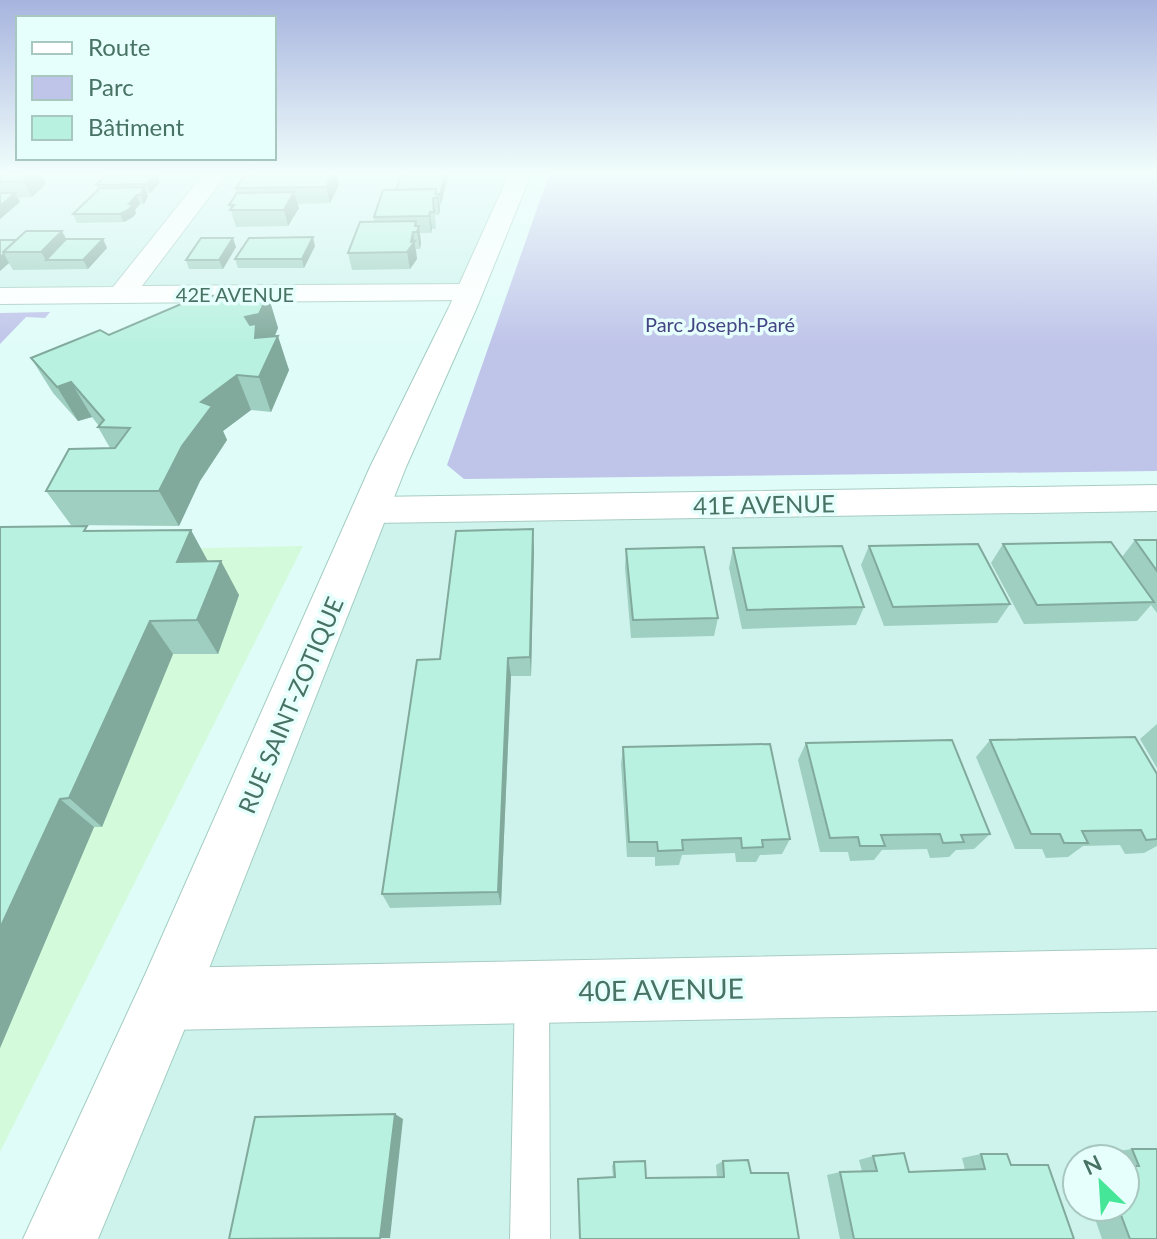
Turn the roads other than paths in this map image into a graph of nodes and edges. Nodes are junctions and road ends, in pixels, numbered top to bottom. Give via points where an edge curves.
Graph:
1 (172, 230) edge
2 (496, 230) edge
3 (469, 292) junction
4 (121, 295) junction
5 (0, 296) edge
6 (1157, 498) edge
7 (371, 510) junction
8 (1157, 980) edge
9 (532, 992) junction
10 (166, 999) junction
11 (60, 1239) edge
12 (530, 1239) edge

1 - 4 street
2 - 3 street, RUE SAINT-ZOTIQUE
3 - 4 street, 42E AVENUE
3 - 7 street, RUE SAINT-ZOTIQUE
4 - 5 street, 42E AVENUE
6 - 7 street, 41E AVENUE
7 - 10 street, RUE SAINT-ZOTIQUE
8 - 9 street, 40E AVENUE
9 - 10 street, 40E AVENUE
9 - 12 lane
10 - 11 street, RUE SAINT-ZOTIQUE

